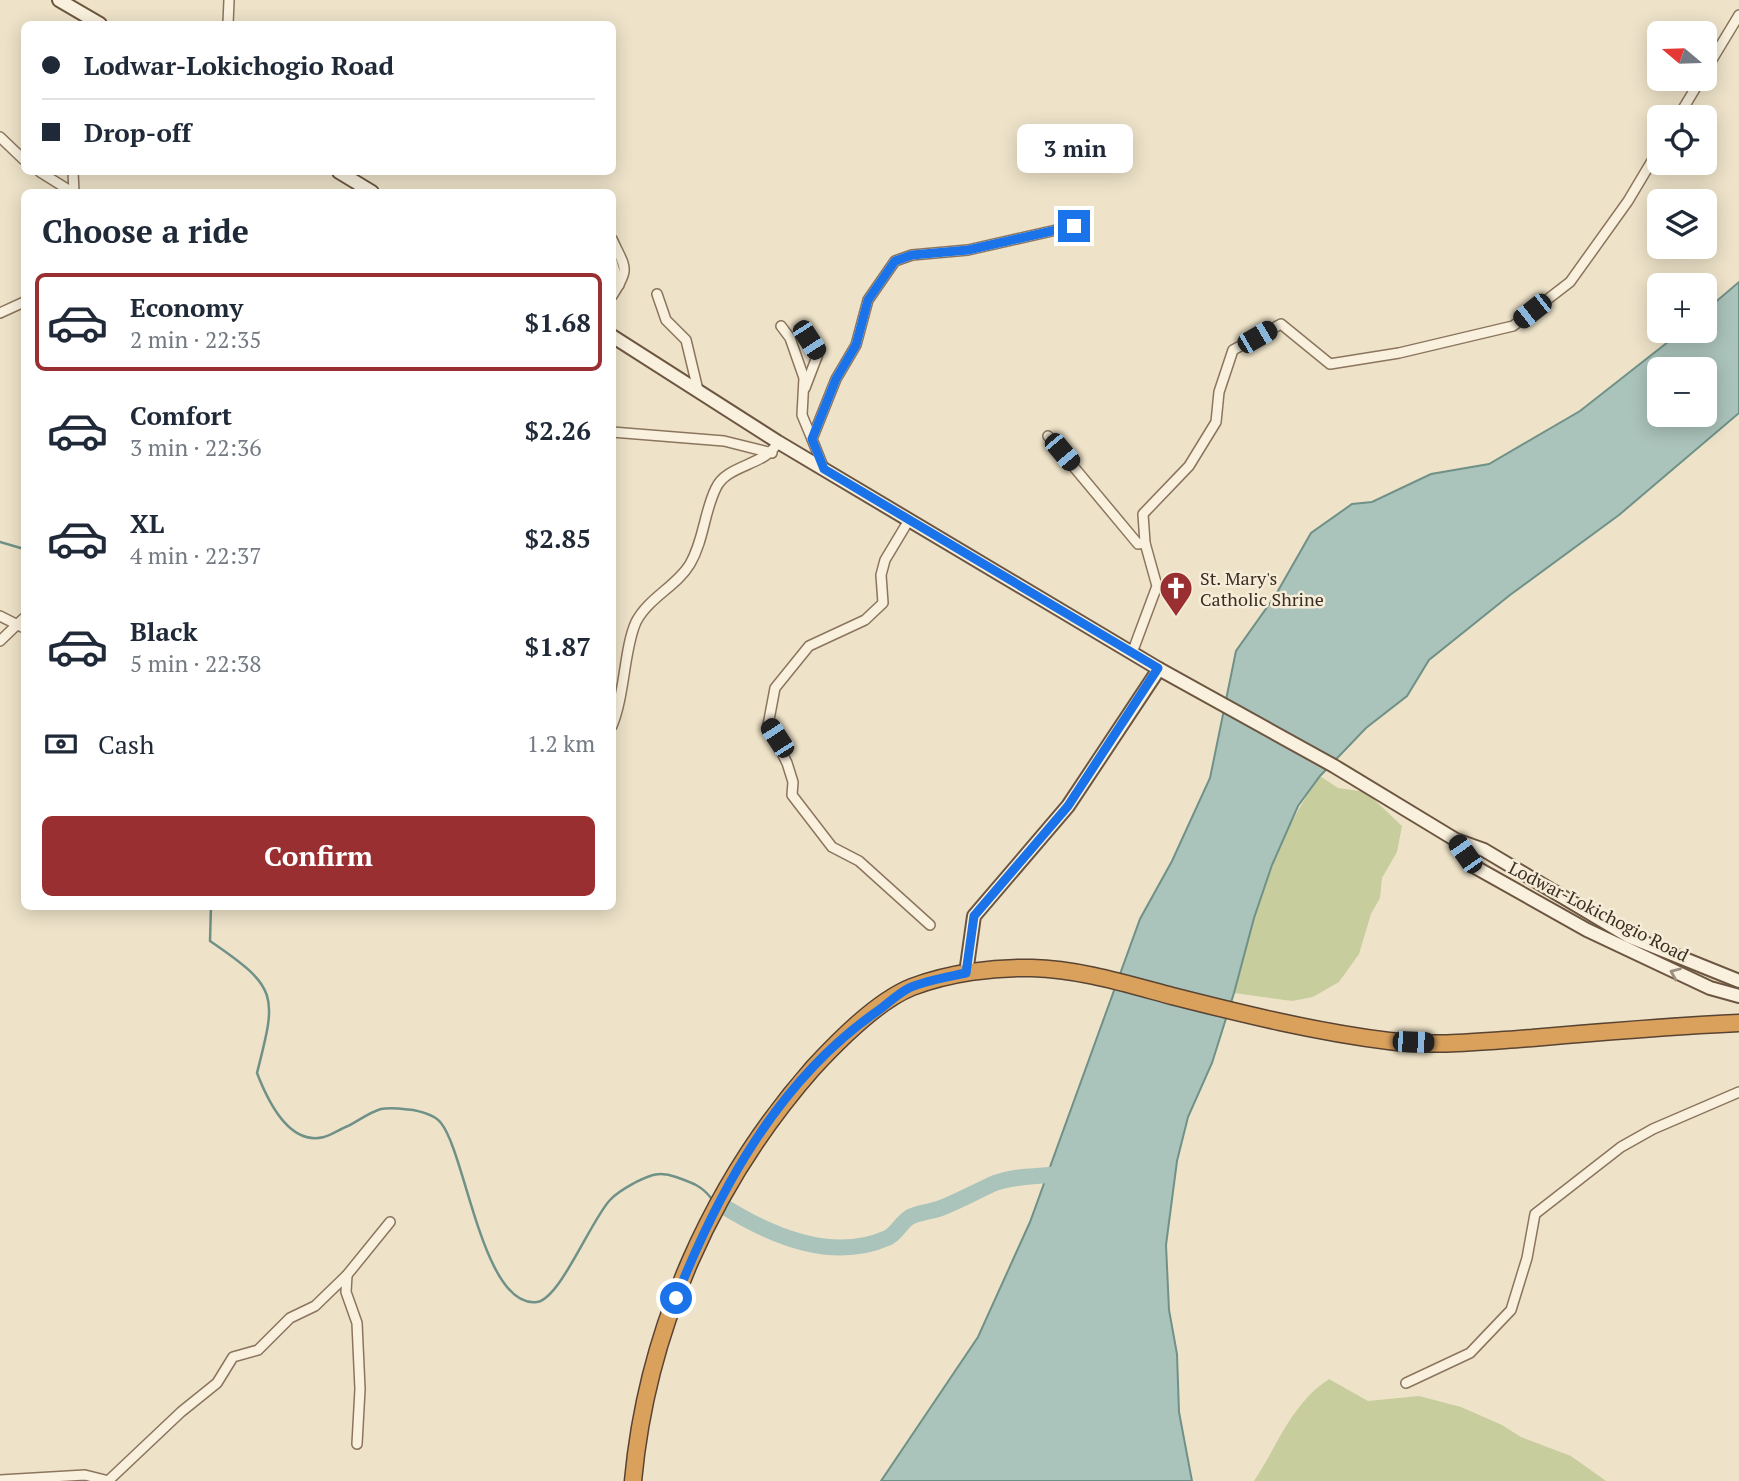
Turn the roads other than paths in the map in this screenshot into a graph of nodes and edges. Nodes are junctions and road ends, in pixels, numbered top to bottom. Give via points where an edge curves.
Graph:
1 (59, 0) edge
2 (229, 0) edge
3 (1739, 15) edge
4 (95, 21) edge
5 (228, 21) edge
6 (1717, 51) edge
7 (0, 137) edge
8 (21, 157) edge
9 (1647, 169) edge
10 (45, 175) edge
11 (344, 175) edge
12 (68, 189) edge
13 (367, 189) edge
14 (1074, 226) dead end
15 (616, 248) edge
16 (616, 275) edge
17 (619, 285) junction
18 (616, 290) edge
19 (657, 294) dead end
20 (21, 303) edge
21 (0, 313) edge
22 (781, 327) dead end
23 (804, 329) dead end
24 (616, 339) edge
25 (698, 390) junction
26 (804, 390) junction
27 (616, 432) edge
28 (1048, 436) dead end
29 (812, 439) junction
30 (775, 448) junction
31 (824, 469) junction
32 (909, 520) junction
33 (1145, 542) junction
34 (0, 616) edge
35 (21, 624) edge
36 (21, 625) edge
37 (0, 641) edge
38 (1132, 653) junction
39 (1158, 668) junction
40 (616, 709) edge
41 (1456, 840) junction
42 (930, 925) dead end
43 (966, 973) junction
44 (1739, 981) edge
45 (1739, 996) edge
46 (1739, 1023) edge
47 (1739, 1092) edge
48 (390, 1222) dead end
49 (347, 1275) junction
50 (1406, 1383) dead end
51 (357, 1444) dead end
52 (0, 1480) edge
53 (108, 1481) edge
54 (634, 1481) edge

1 - 4 main road
2 - 5 street
3 - 6 street
7 - 8 street
9 - 33 street via 1570,282 1513,326 1399,354 1330,364 1281,324 1233,350 1219,392 1216,422 1189,467 1143,514
10 - 12 street
11 - 13 main road
14 - 29 street via 895,261 868,300 856,345 836,379
15 - 17 street via 626,269
16 - 17 street
17 - 18 street
19 - 25 street via 666,320 686,340
20 - 21 street
22 - 26 street via 798,357
23 - 26 street via 818,354
24 - 25 main road
25 - 30 main road
26 - 29 street via 802,415
27 - 30 street
28 - 33 street via 1138,544
29 - 31 street
30 - 31 main road
30 - 40 street via 716,486 690,565 636,623
31 - 32 main road
32 - 38 main road
32 - 42 street via 885,560 883,603 865,620 809,646 775,688 768,725 787,763 792,796 813,824 832,847 859,861
33 - 38 street via 1157,586
34 - 35 street
36 - 37 street
38 - 39 main road
39 - 41 main road, Lodwar-Lokichogio Road
39 - 43 main road via 1068,806 974,916
41 - 44 main road, Lodwar-Lokichogio Road via 1484,850 1630,937
45 -> 41 main road, Lodwar-Lokichogio Road via 1698,983 1587,930 1475,867
43 - 46 highway via 1033,968 1099,977 1267,1020 1391,1041 1457,1044
43 - 54 highway via 909,989 859,1023 773,1114 714,1210 676,1298 652,1367 638,1428
47 - 50 street via 1620,1147 1535,1214 1511,1310 1470,1353
48 - 49 street
49 - 51 street via 346,1292 357,1323
49 - 53 street via 315,1306 290,1318 258,1350 233,1357 217,1383
52 - 53 street via 85,1475

